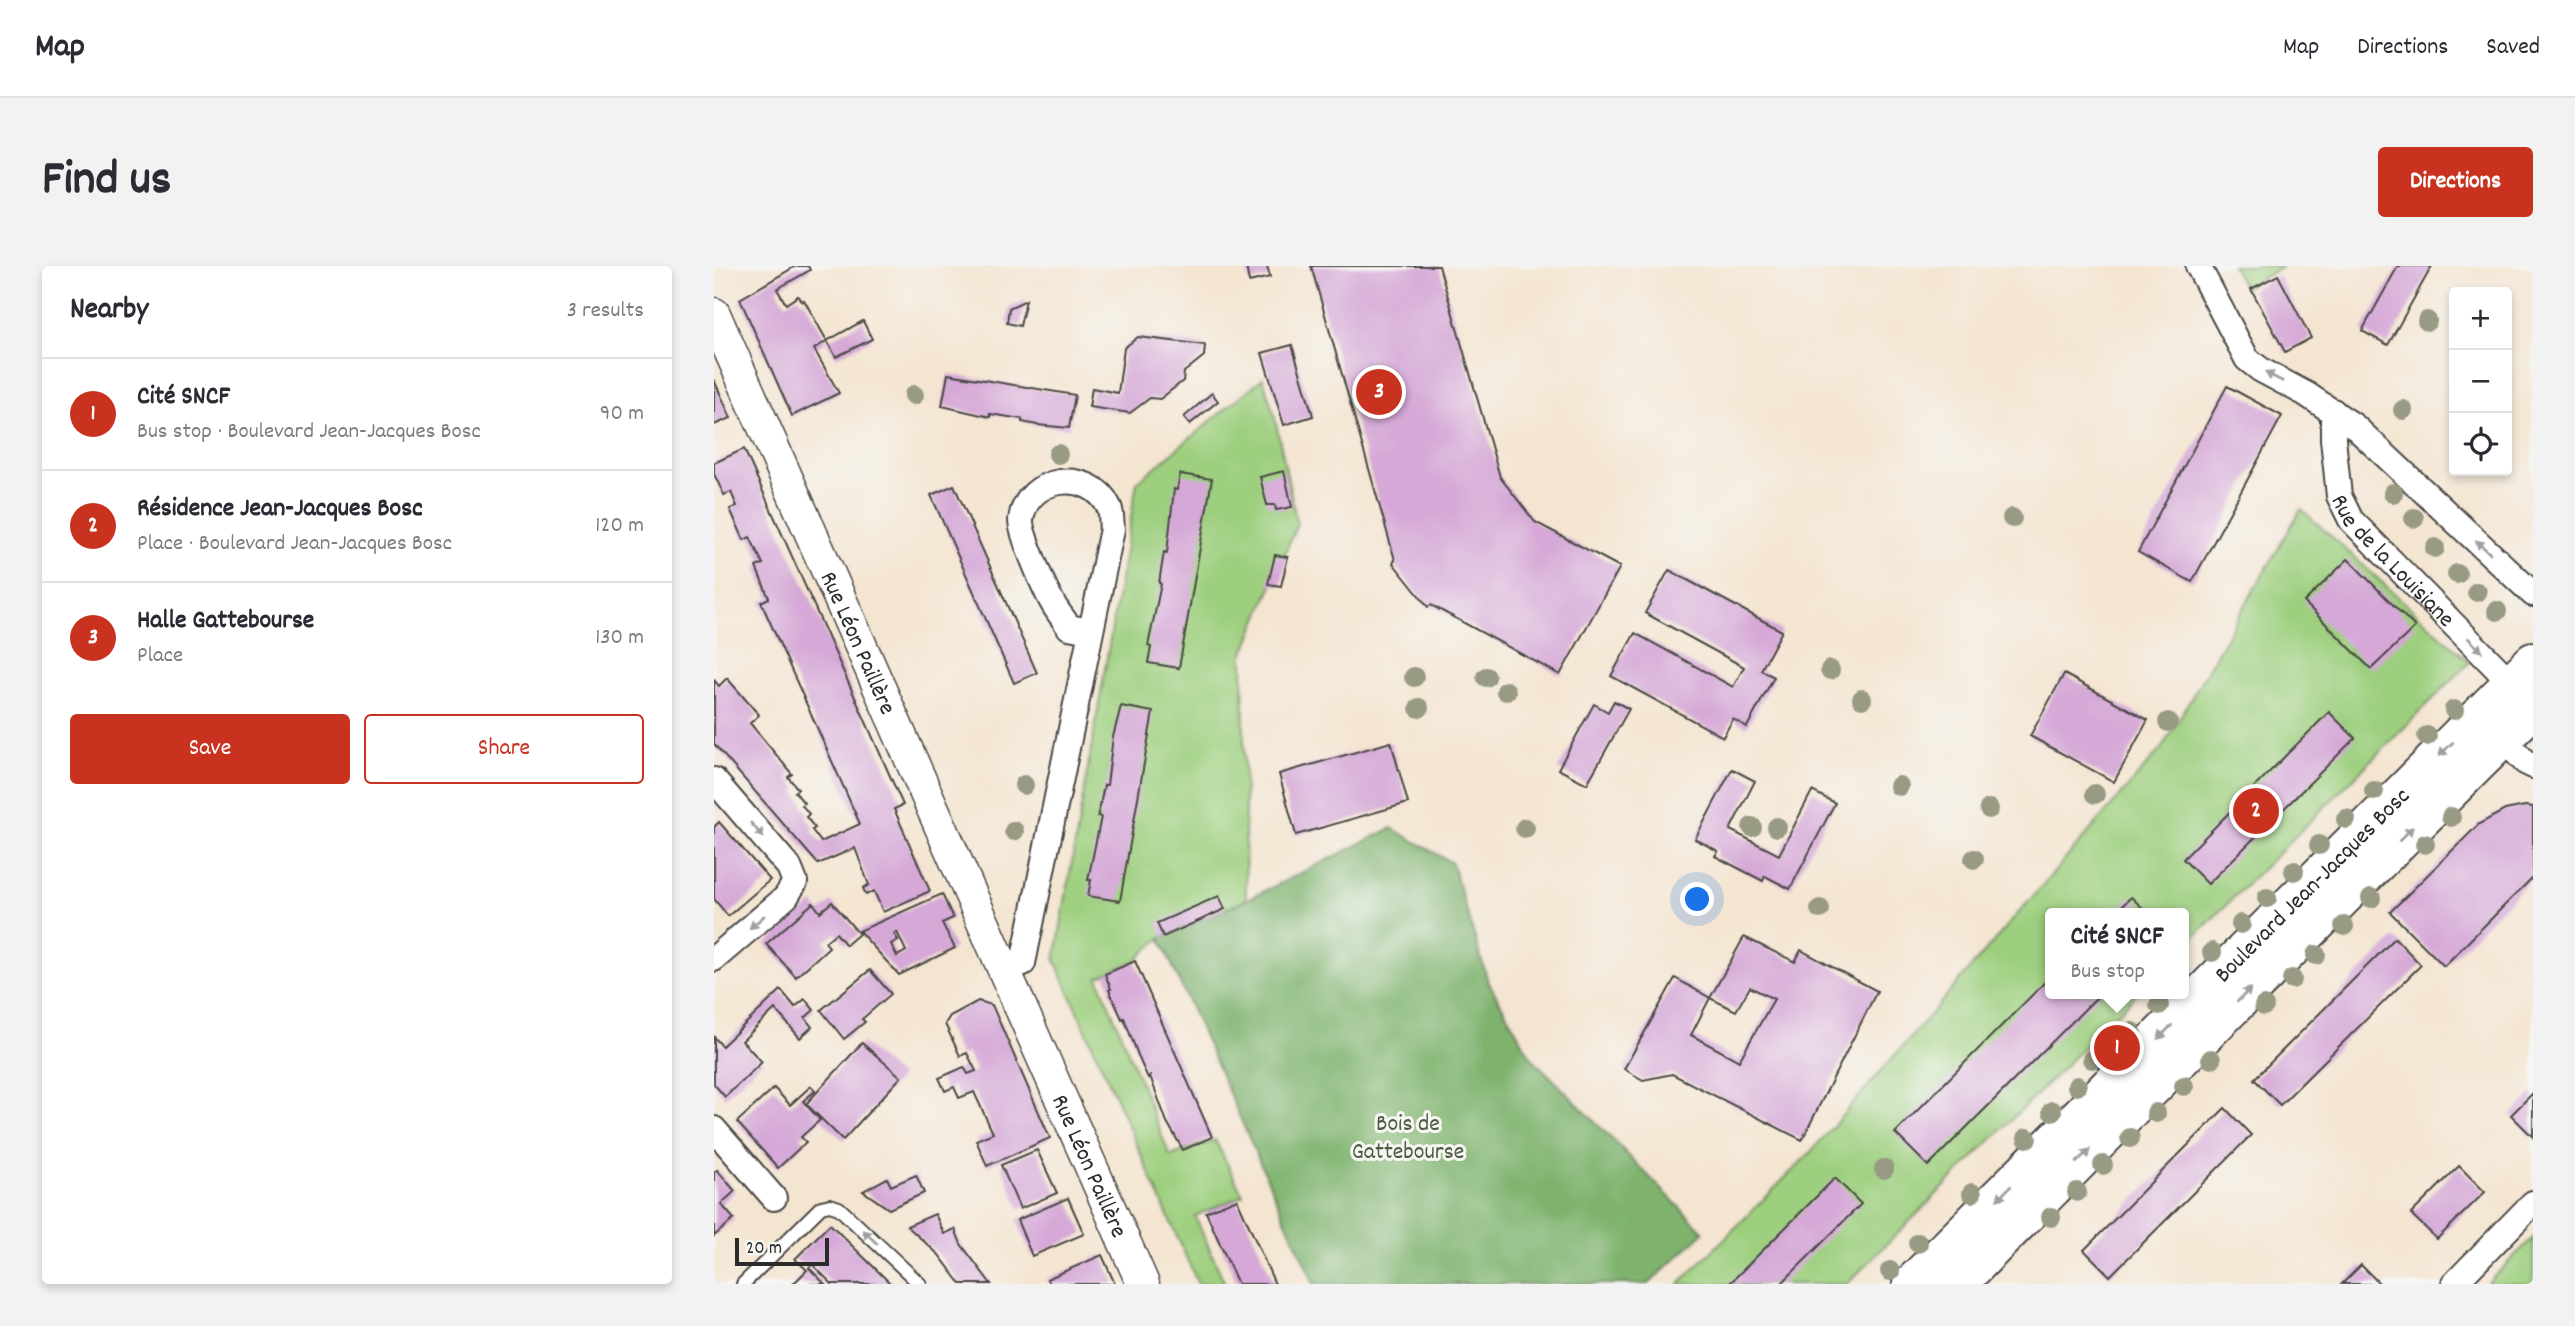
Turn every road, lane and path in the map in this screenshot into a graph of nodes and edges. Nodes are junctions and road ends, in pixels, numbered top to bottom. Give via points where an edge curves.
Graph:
1 (2198, 266) edge
2 (714, 314) edge
3 (2333, 411) junction
4 (2533, 594) edge
5 (1090, 631) junction
6 (2528, 690) edge
7 (2492, 727) junction
8 (2533, 766) edge
9 (714, 780) edge
10 (714, 959) edge
11 (1004, 971) junction
12 (714, 1129) edge
13 (774, 1198) dead end
14 (2533, 1203) edge
15 (743, 1284) edge
16 (919, 1284) edge
17 (1143, 1284) edge
18 (1912, 1284) edge
19 (1957, 1284) edge
20 (2454, 1284) edge

3 -> 1 street via 2247,359
2 - 11 street, Rue Léon Paillère
4 -> 3 street
3 -> 6 street, Rue de la Louisiane via 2339,496 2351,520
5 - 5 street via 1112,529 1110,508 1095,490 1076,481 1052,484 1037,492 1021,522 1051,601 1069,627
5 - 11 street via 1023,963
6 - 7 main road, Boulevard Jean-Jacques Bosc
7 - 8 street
7 -> 18 main road, Boulevard Jean-Jacques Bosc
19 -> 7 main road, Boulevard Jean-Jacques Bosc via 2211,1028
9 -> 10 street via 789,867 795,882 786,897
11 - 17 street, Rue Léon Paillère
12 - 13 street
14 - 20 street
16 -> 15 lane via 839,1208 830,1205 821,1208

